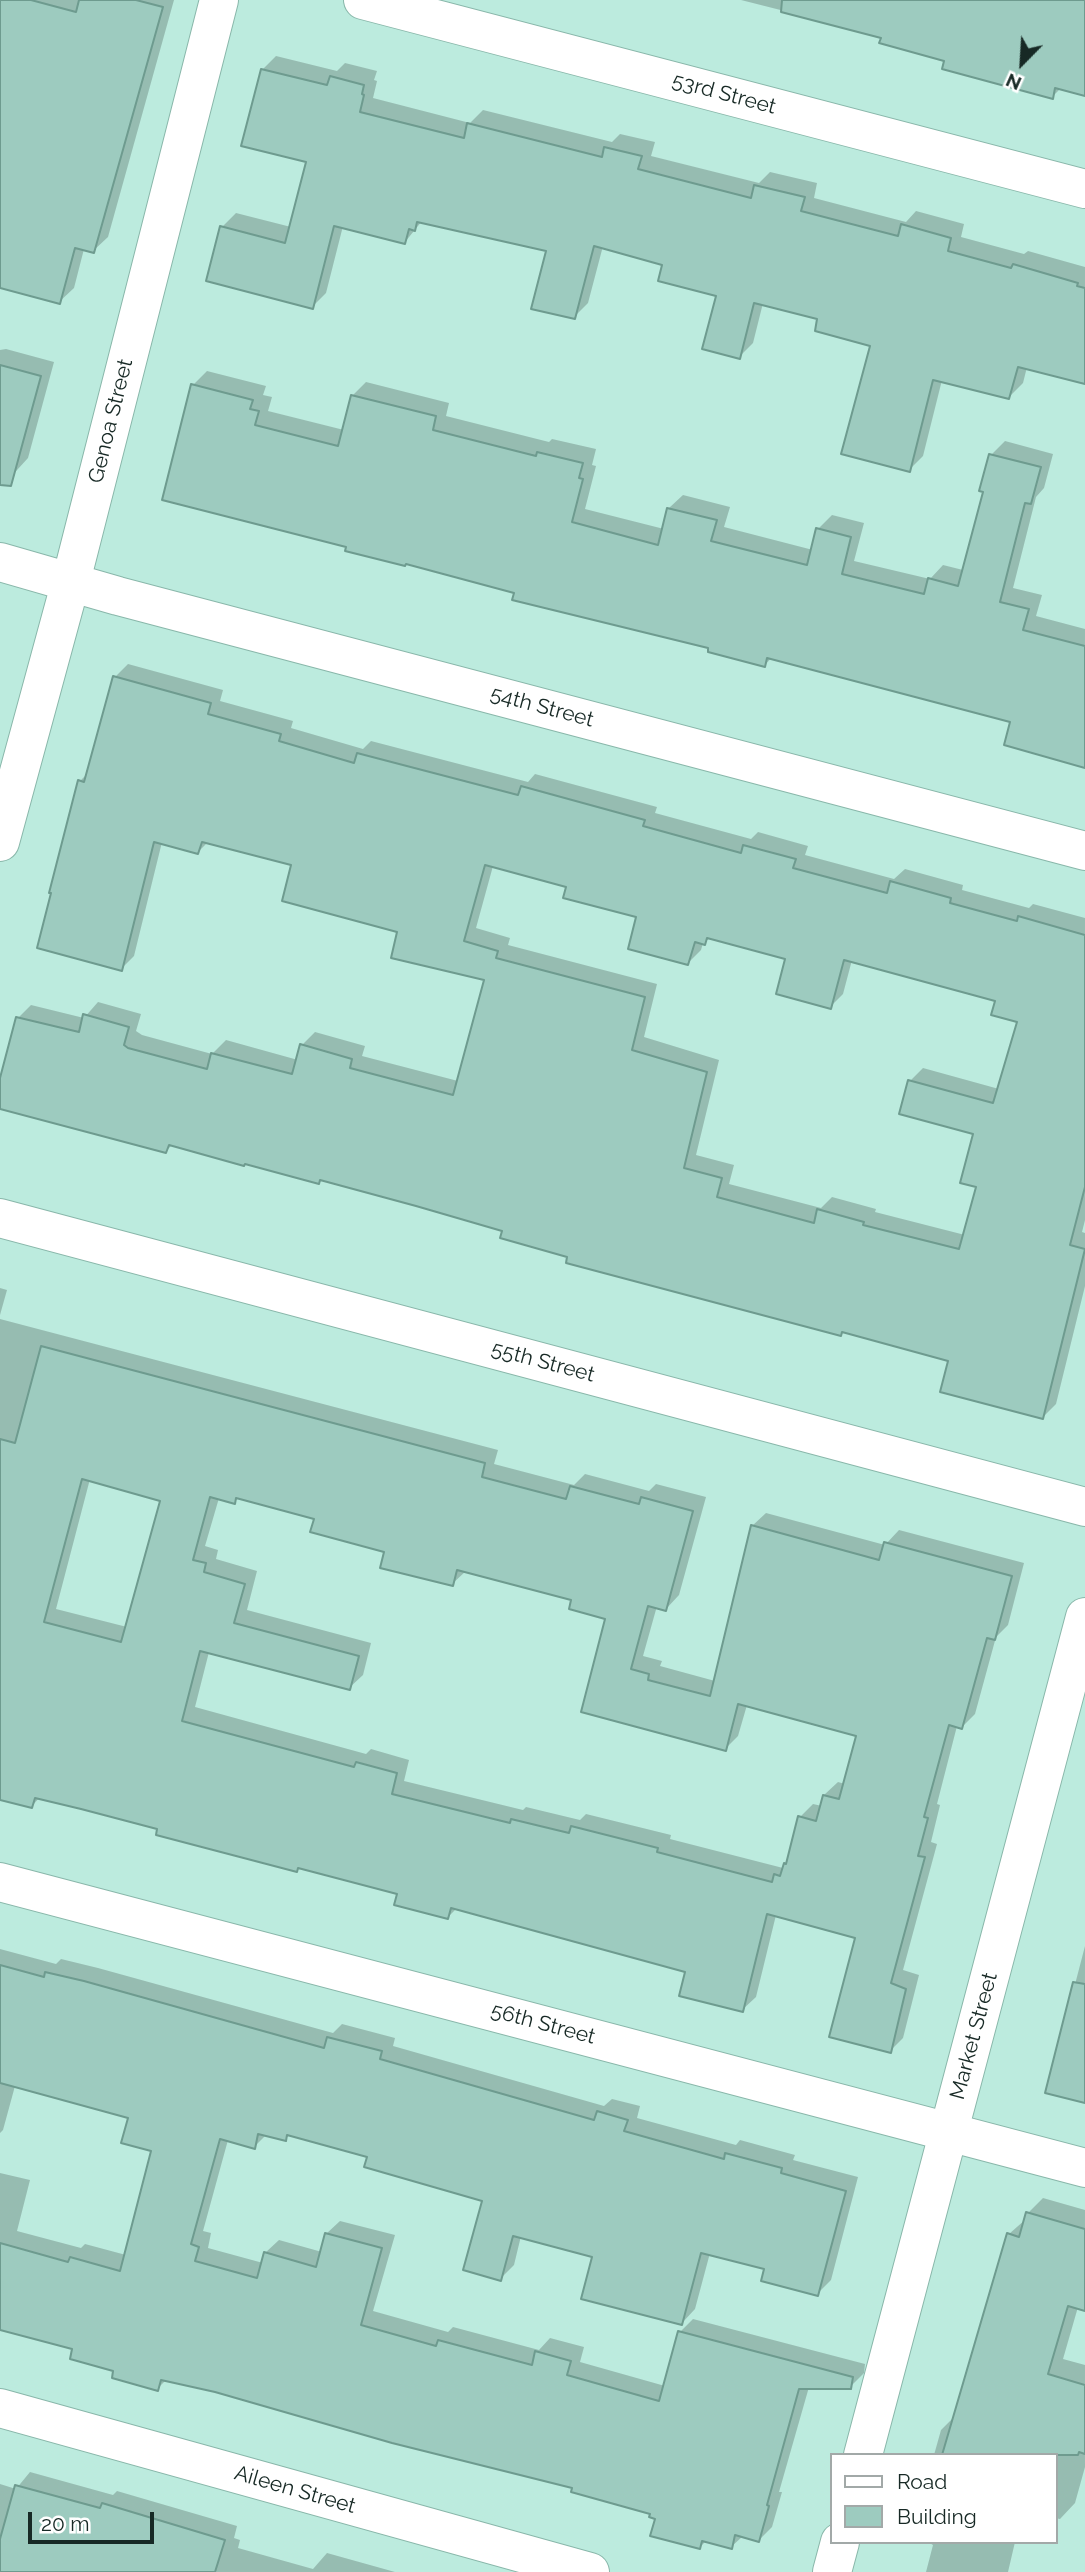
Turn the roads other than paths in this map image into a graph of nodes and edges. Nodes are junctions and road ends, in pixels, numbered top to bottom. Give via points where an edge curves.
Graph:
1 (219, 0) edge
2 (363, 0) edge
3 (1085, 190) edge
4 (0, 562) edge
5 (71, 581) junction
6 (0, 842) edge
7 (1085, 851) edge
8 (0, 1219) edge
9 (1085, 1507) edge
10 (1085, 1617) edge
11 (0, 1882) edge
12 (949, 2132) junction
13 (1085, 2168) edge
14 (0, 2408) edge
15 (864, 2453) edge
16 (839, 2544) edge
17 (590, 2572) edge
18 (832, 2572) edge

1 - 5 street, Genoa Street
2 - 3 street, 53rd Street
4 - 5 street, 54th Street
5 - 6 street, Genoa Street
5 - 7 street, 54th Street
8 - 9 street, 55th Street
10 - 12 street, Market Street
11 - 12 street, 56th Street
12 - 13 street, 56th Street
12 - 15 street, Market Street
14 - 17 street, Aileen Street
16 - 18 street

